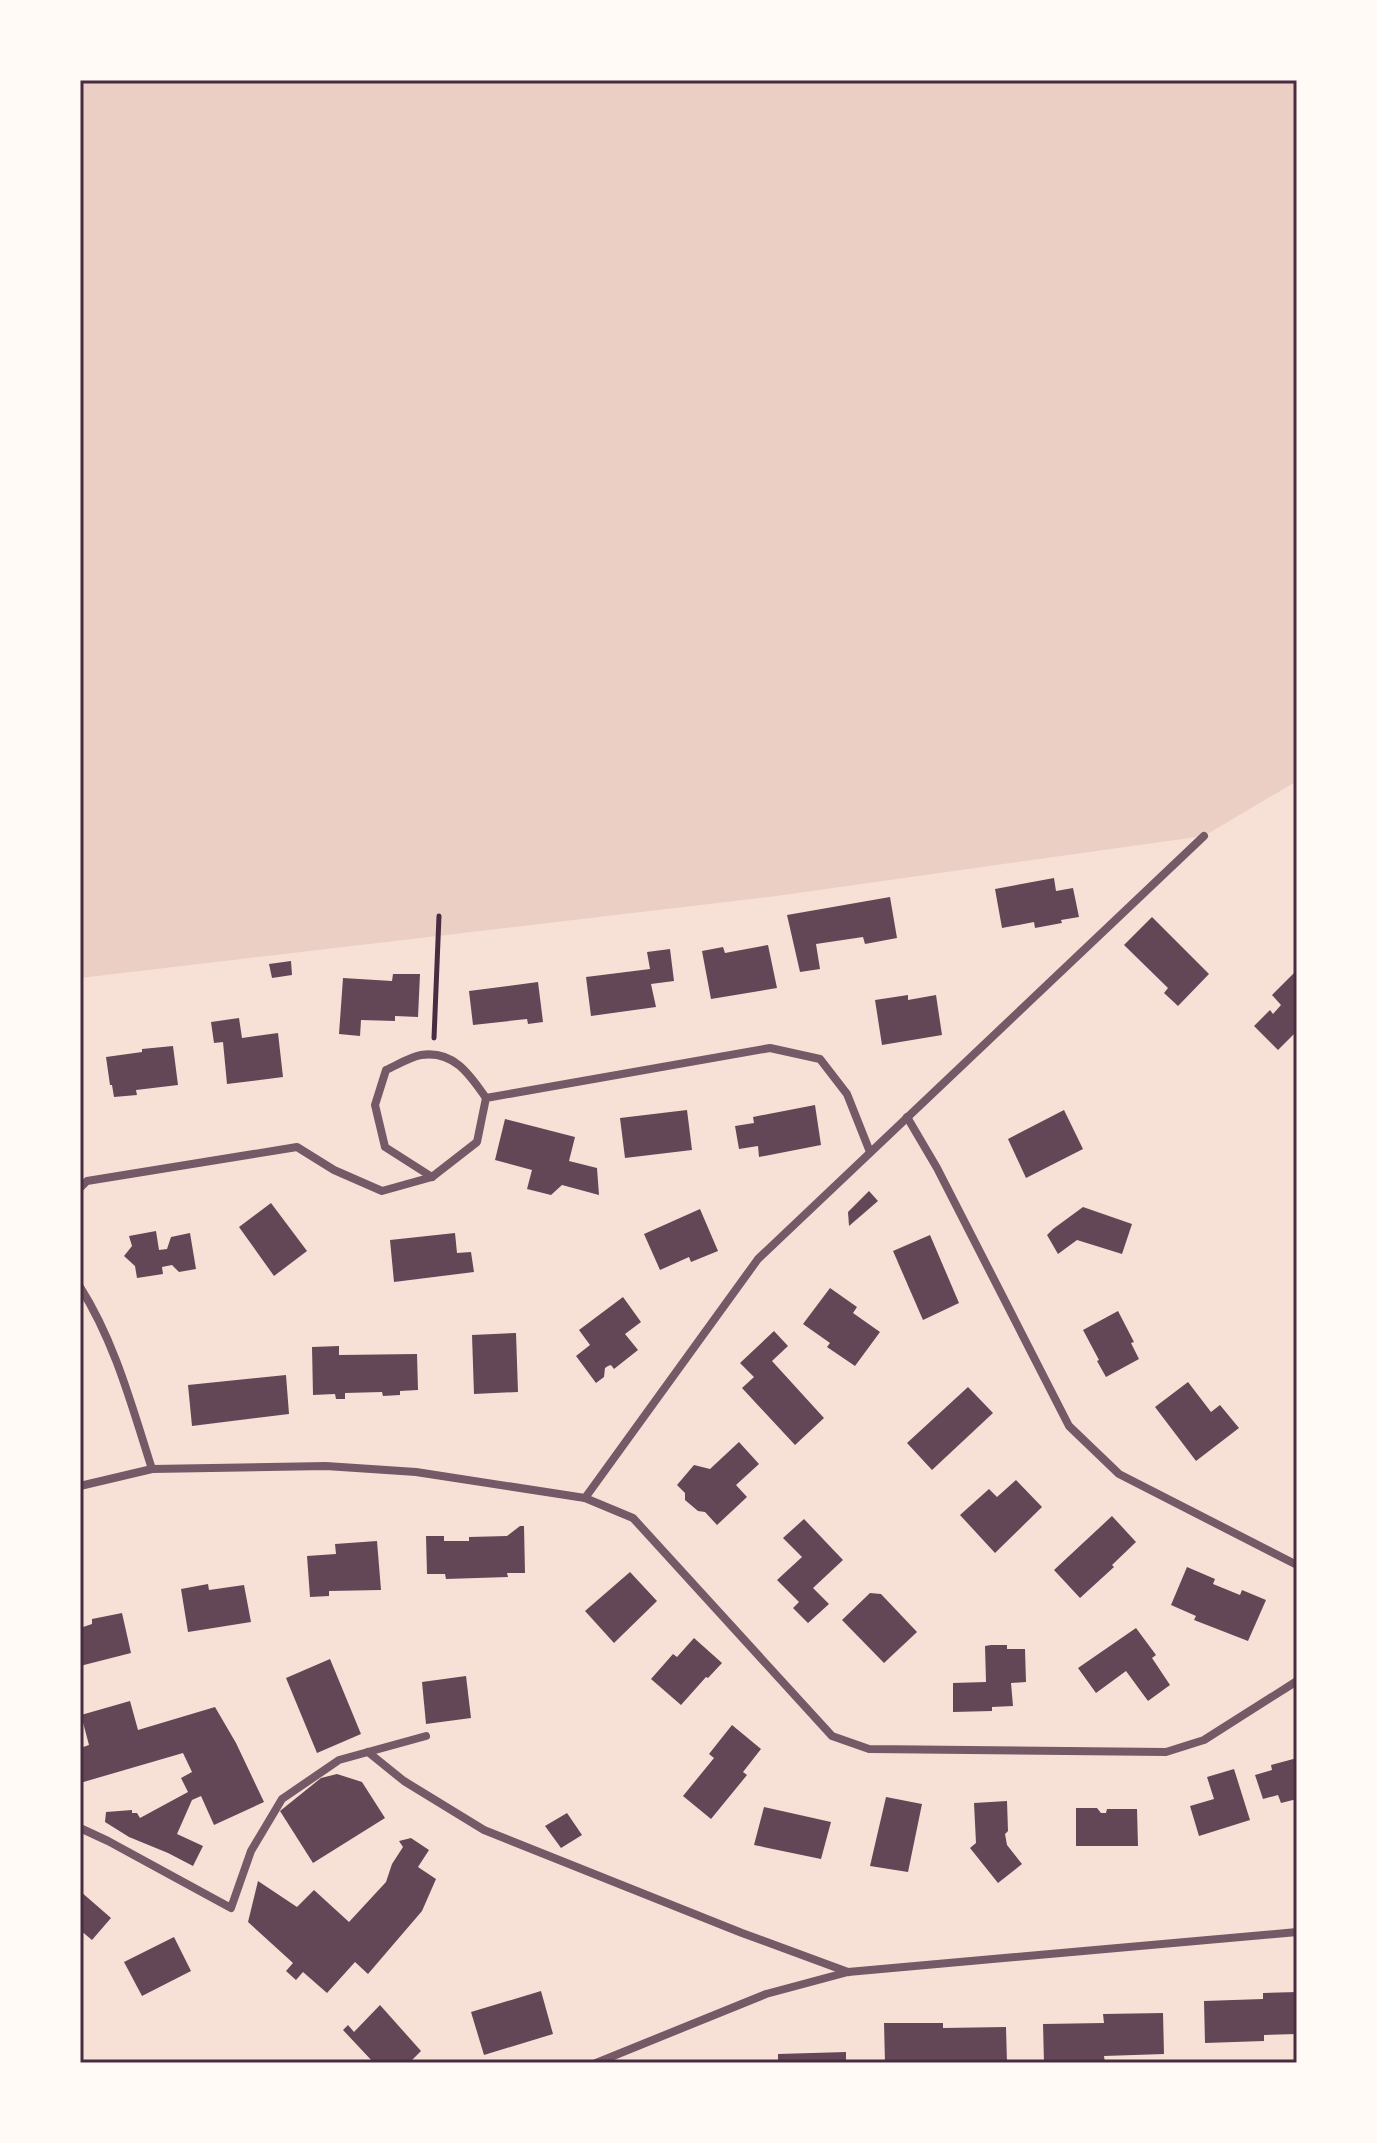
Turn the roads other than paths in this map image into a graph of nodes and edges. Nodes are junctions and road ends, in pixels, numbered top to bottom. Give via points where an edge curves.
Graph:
1 (1204, 836) dead end
2 (486, 1098) junction
3 (907, 1117) junction
4 (870, 1152) junction
5 (432, 1177) junction
6 (80, 1188) edge
7 (80, 1287) edge
8 (152, 1469) junction
9 (80, 1486) edge
10 (585, 1498) junction
11 (1297, 1565) edge
12 (1297, 1681) edge
13 (426, 1736) dead end
14 (368, 1752) junction
15 (80, 1828) edge
16 (1297, 1932) edge
17 (848, 1972) junction
18 (596, 2063) edge

1 - 3 street
2 - 4 street via 770,1048 820,1059 847,1094
2 - 5 street via 477,1142
2 - 5 street via 467,1072 443,1055 420,1055 386,1070 375,1105 385,1147
3 - 4 street
3 - 11 street via 1069,1426 1119,1474
4 - 10 street via 758,1259
5 - 6 street via 382,1191 297,1147 87,1181
7 - 8 street via 122,1374
8 - 9 street
8 - 10 street via 326,1466 416,1472
10 - 12 street via 633,1518 832,1736 869,1749 1166,1752 1204,1740
13 - 14 street
14 - 15 street via 339,1760 282,1799 251,1851 231,1908
14 - 17 street via 484,1830
16 - 17 street
17 - 18 street via 766,1994

